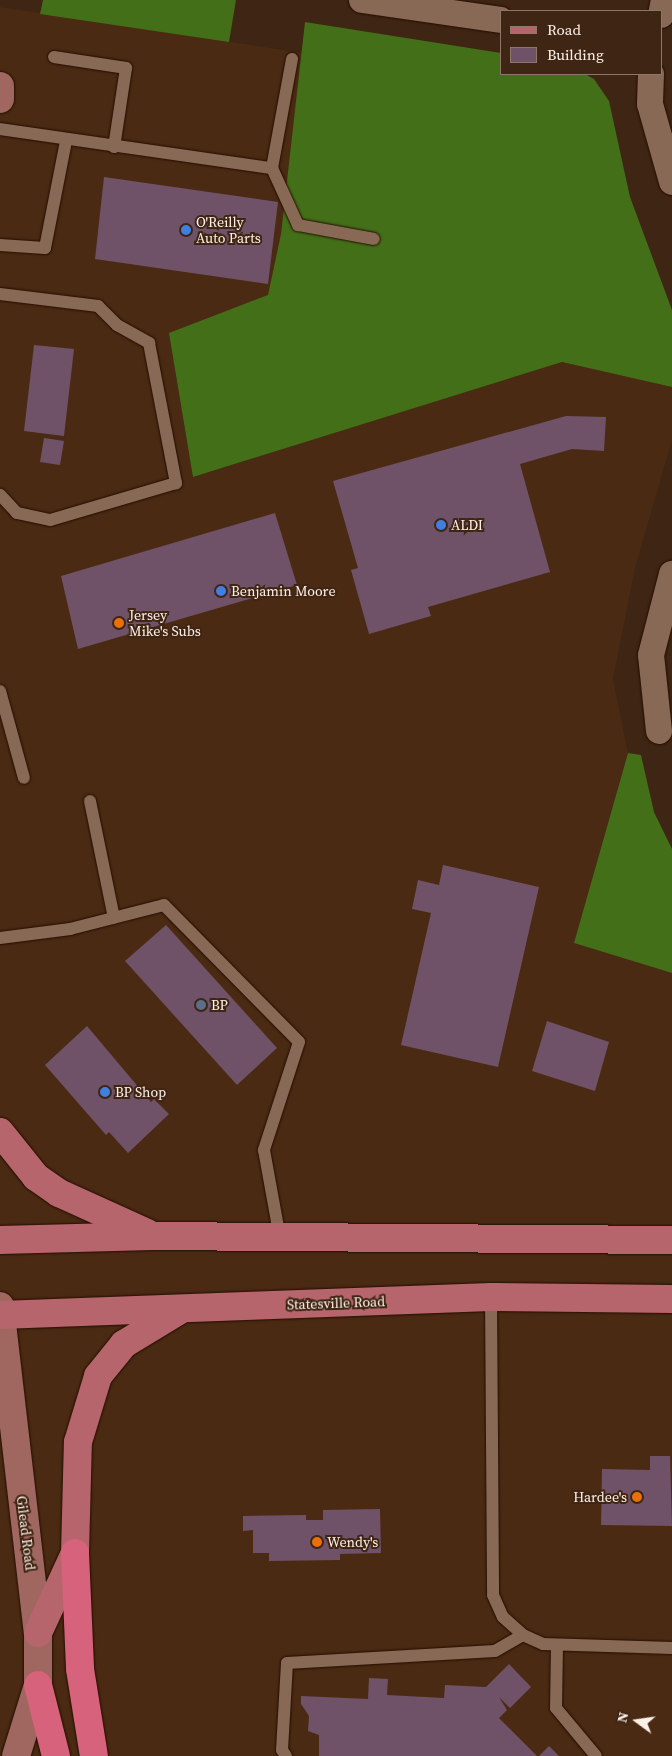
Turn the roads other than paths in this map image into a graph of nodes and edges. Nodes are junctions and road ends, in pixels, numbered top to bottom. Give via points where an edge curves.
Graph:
1 (362, 0) edge
2 (500, 20) edge
3 (54, 57) dead end
4 (292, 59) dead end
5 (650, 75) edge
6 (0, 86) edge
7 (0, 99) edge
8 (0, 129) edge
9 (66, 141) junction
10 (114, 147) junction
11 (272, 168) junction
12 (672, 182) edge
13 (374, 239) dead end
14 (0, 245) edge
15 (0, 294) edge
16 (0, 495) edge
17 (672, 574) edge
18 (0, 691) edge
19 (658, 731) dead end
20 (24, 778) dead end
21 (90, 801) dead end
22 (114, 918) junction
23 (0, 938) edge
24 (0, 1132) edge
25 (152, 1236) junction
26 (280, 1238) junction
27 (0, 1240) edge
28 (672, 1240) edge
29 (491, 1297) junction
30 (672, 1299) edge
31 (0, 1306) edge
32 (181, 1309) junction
33 (0, 1315) edge
34 (75, 1553) junction
35 (38, 1633) junction
36 (522, 1635) junction
37 (557, 1646) junction
38 (672, 1648) edge
39 (38, 1685) junction
40 (16, 1756) edge
41 (56, 1756) edge
42 (94, 1756) edge
43 (286, 1756) edge
44 (596, 1756) edge

1 - 2 street
3 - 10 lane via 126,68
4 - 11 lane
5 - 12 street via 650,104
6 - 7 main road
8 - 9 lane
9 - 10 lane
9 - 14 lane via 46,248
10 - 11 lane
11 - 13 lane via 298,225
15 - 16 lane via 98,306 117,325 149,343 176,483 50,520 17,512
17 - 19 street via 656,622 651,655
18 - 20 lane
21 - 22 lane
22 - 23 lane via 70,929
22 - 26 lane via 164,905 299,1042 264,1150
24 - 25 main road via 36,1177 59,1193
25 - 26 main road
25 - 27 main road
26 - 28 main road
29 - 30 main road, Statesville Road
29 - 32 main road, Statesville Road
29 - 36 lane via 493,1595 503,1617
31 - 33 main road, Gilead Road
32 - 33 main road, Statesville Road
32 - 34 main road via 124,1344 98,1376 78,1442
33 - 35 main road, Gilead Road
34 - 35 main road
34 - 42 highway via 80,1669
35 - 39 main road, Gilead Road
36 - 37 lane
36 - 43 lane via 495,1651 287,1663 282,1750
37 - 38 lane
37 - 44 lane via 556,1708
39 - 40 main road, Gilead Road
39 - 41 highway

